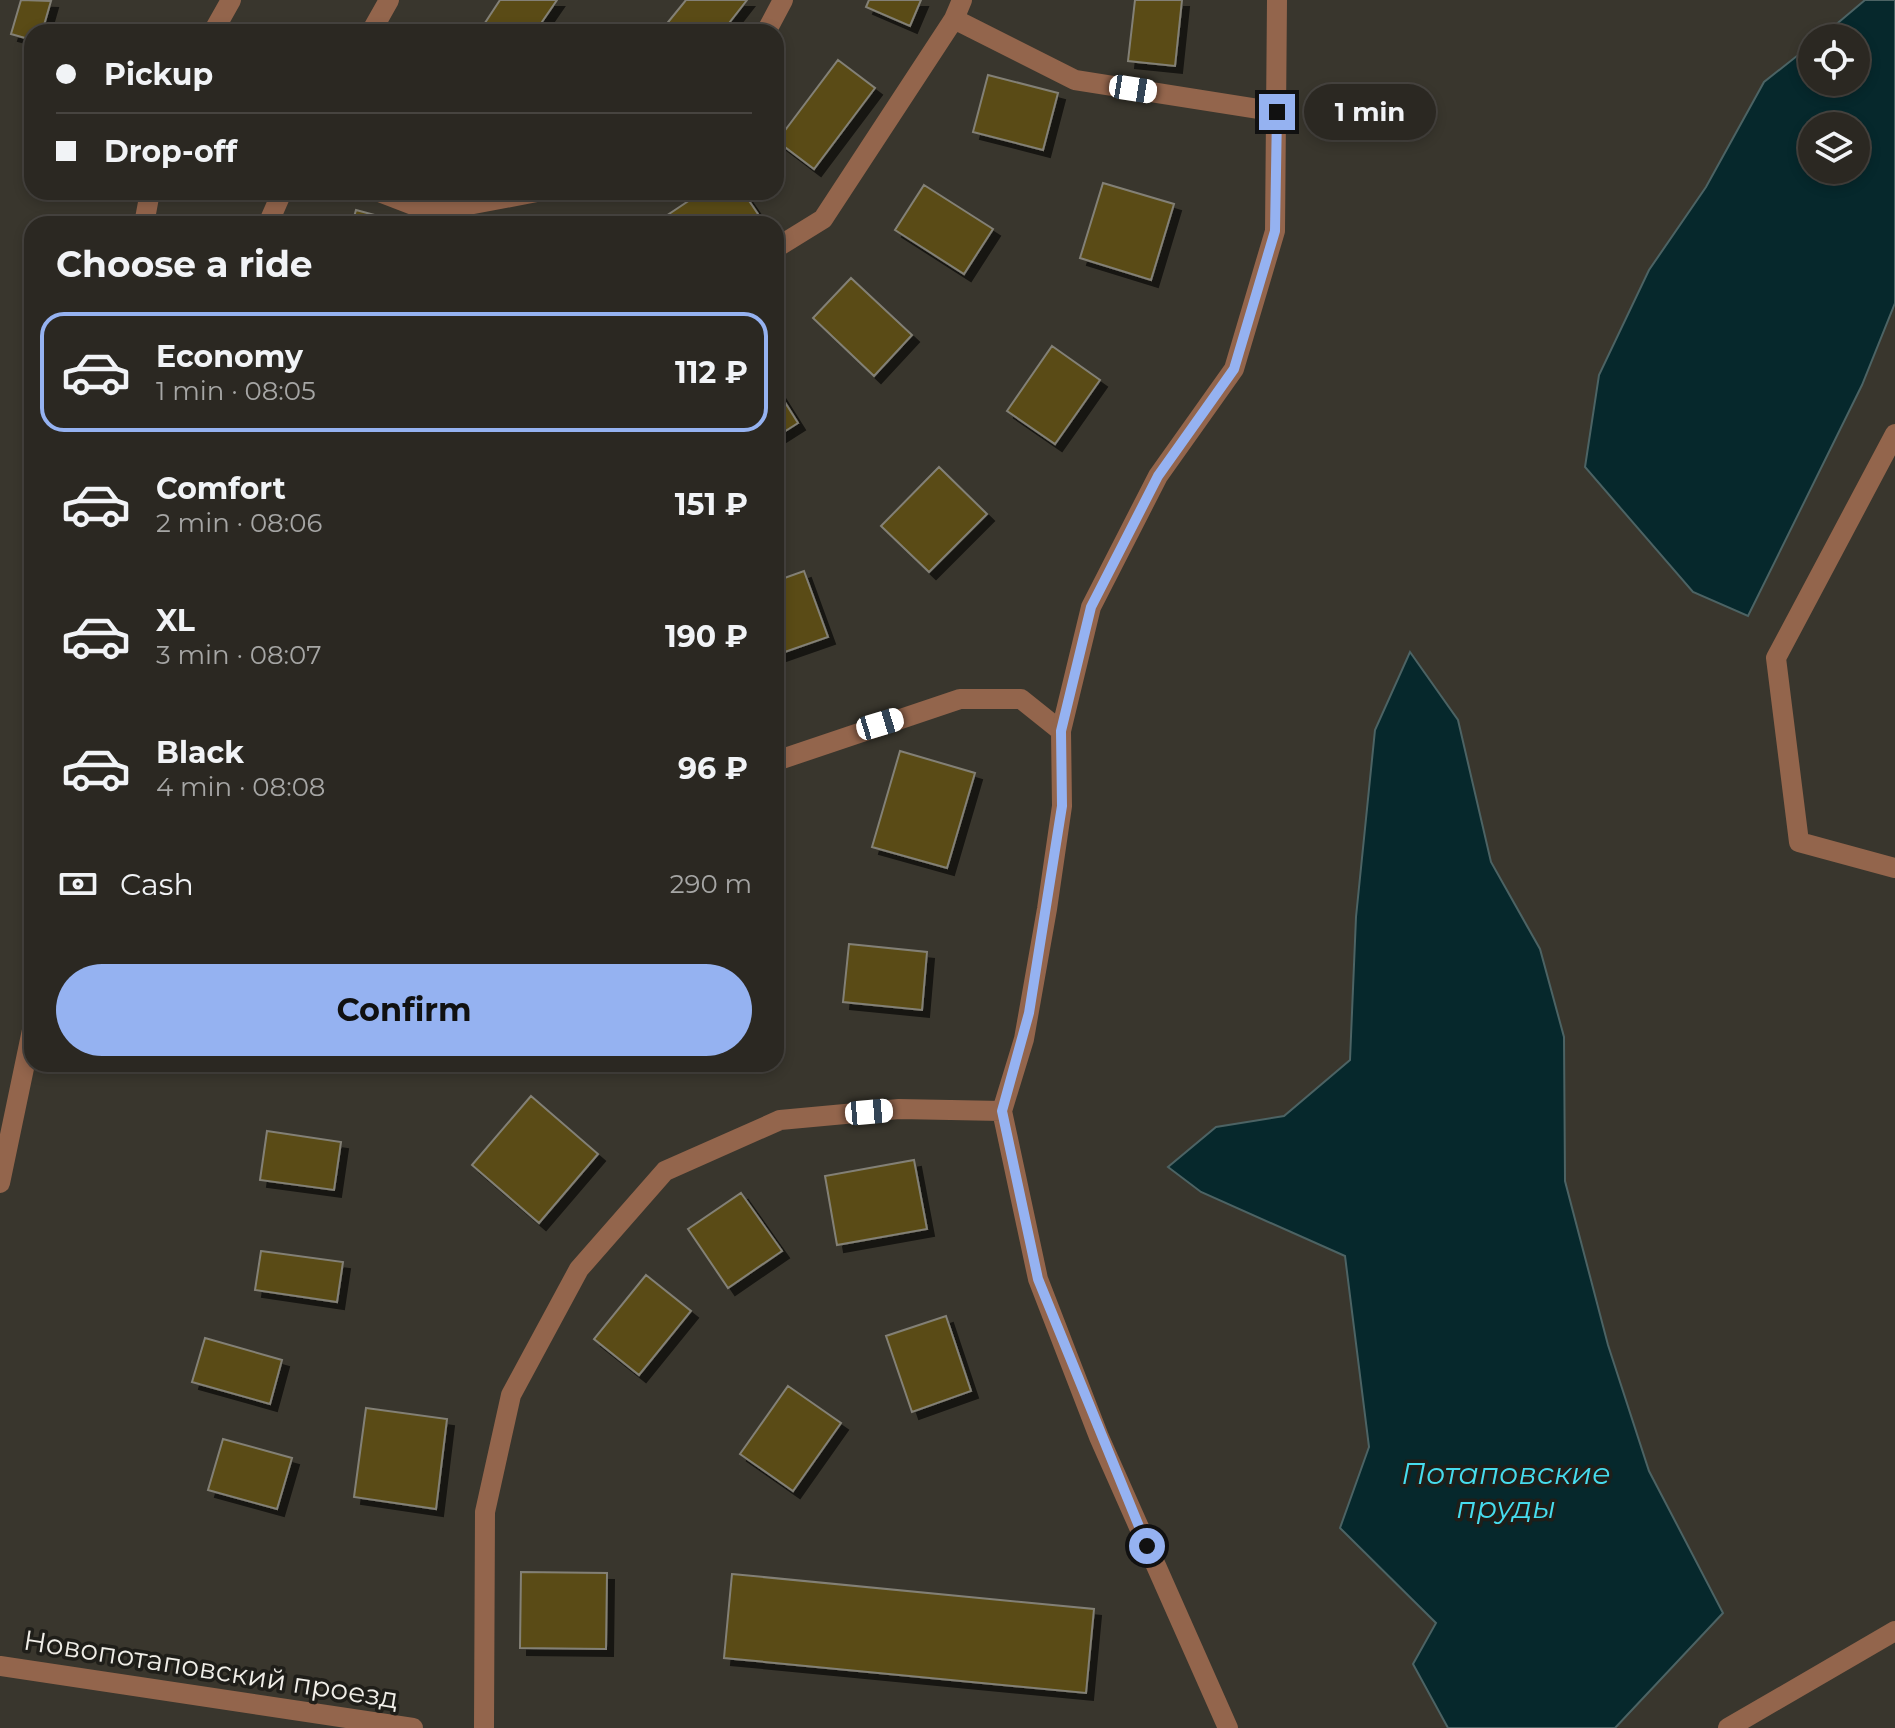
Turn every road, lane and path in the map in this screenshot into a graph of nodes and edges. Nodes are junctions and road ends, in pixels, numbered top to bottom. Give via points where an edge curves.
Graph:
1 (231, 0) edge
2 (389, 0) edge
3 (783, 0) edge
4 (1277, 0) edge
5 (958, 10) edge
6 (218, 24) edge
7 (376, 24) edge
8 (770, 24) edge
9 (1277, 112) junction
10 (395, 200) edge
11 (504, 200) edge
12 (427, 216) edge
13 (439, 216) edge
14 (784, 243) edge
15 (1895, 434) edge
16 (1061, 731) junction
17 (784, 758) edge
18 (1895, 868) edge
19 (24, 1068) edge
20 (1002, 1111) junction
21 (0, 1183) edge
22 (1895, 1631) edge
23 (0, 1666) edge
24 (413, 1728) edge
25 (484, 1728) edge
26 (1228, 1728) edge
27 (1728, 1728) edge

1 - 6 street
2 - 7 street
3 - 8 street
4 - 9 street
5 - 9 street via 1075,80
5 - 14 street via 823,219
9 - 16 street via 1275,231 1234,369 1158,476 1091,607
10 - 12 street
11 - 13 street
15 - 18 street via 1776,658 1799,842
16 - 17 street via 1021,699 960,699
16 - 20 street via 1062,806 1047,909 1024,1039
19 - 21 street
20 - 25 street via 899,1109 780,1120 665,1171 579,1269 511,1395 485,1512
20 - 26 street via 1038,1279 1099,1437
22 - 27 street
23 - 24 street, Новопотаповский проезд

